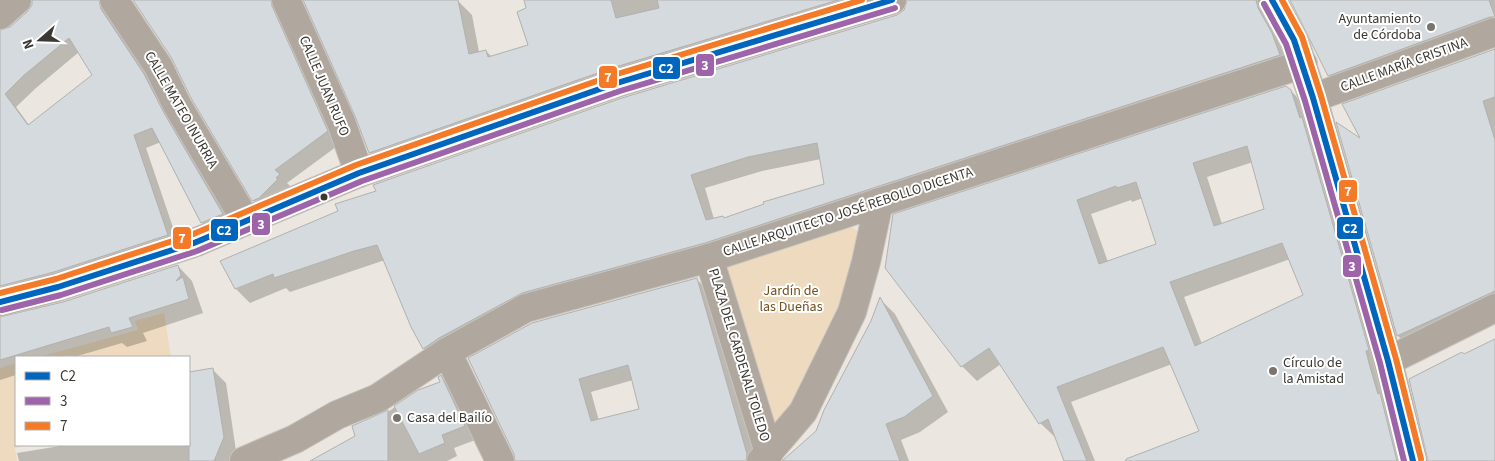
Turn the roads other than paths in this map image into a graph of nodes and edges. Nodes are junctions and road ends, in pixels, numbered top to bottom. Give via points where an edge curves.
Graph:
1 (16, 0) edge
2 (114, 0) edge
3 (286, 0) edge
4 (892, 0) edge
5 (1273, 14) edge
6 (0, 15) edge
7 (1495, 32) edge
8 (1303, 64) junction
9 (1313, 98) junction
10 (359, 173) junction
11 (879, 202) junction
12 (246, 221) junction
13 (709, 258) junction
14 (0, 302) edge
15 (1495, 308) edge
16 (447, 352) junction
17 (1388, 361) junction
18 (765, 457) edge
19 (244, 461) edge
20 (500, 461) edge
21 (1413, 461) edge

1 - 6 street
2 - 12 street, CALLE MATEO INURRIA via 158,66 177,105
3 - 10 street, CALLE JUAN RUFO via 341,122
4 - 10 street via 617,83
5 - 8 street via 1294,40
7 - 9 street, CALLE MARÍA CRISTINA
8 - 9 street
8 - 11 street, CALLE ARQUITECTO JOSÉ REBOLLO DICENTA
9 - 17 street
10 - 12 street
11 - 13 street, CALLE ARQUITECTO JOSÉ REBOLLO DICENTA
11 - 18 street, PLAZA DEL CARDENAL TOLEDO via 852,312 803,412
12 - 14 street via 194,243 58,287
13 - 16 street, CALLE ARQUITECTO JOSÉ REBOLLO DICENTA via 526,308
13 - 18 street, PLAZA DEL CARDENAL TOLEDO
15 - 17 street
16 - 19 street, CALLE ARQUITECTO JOSÉ REBOLLO DICENTA via 378,398
16 - 20 street
17 - 21 street

